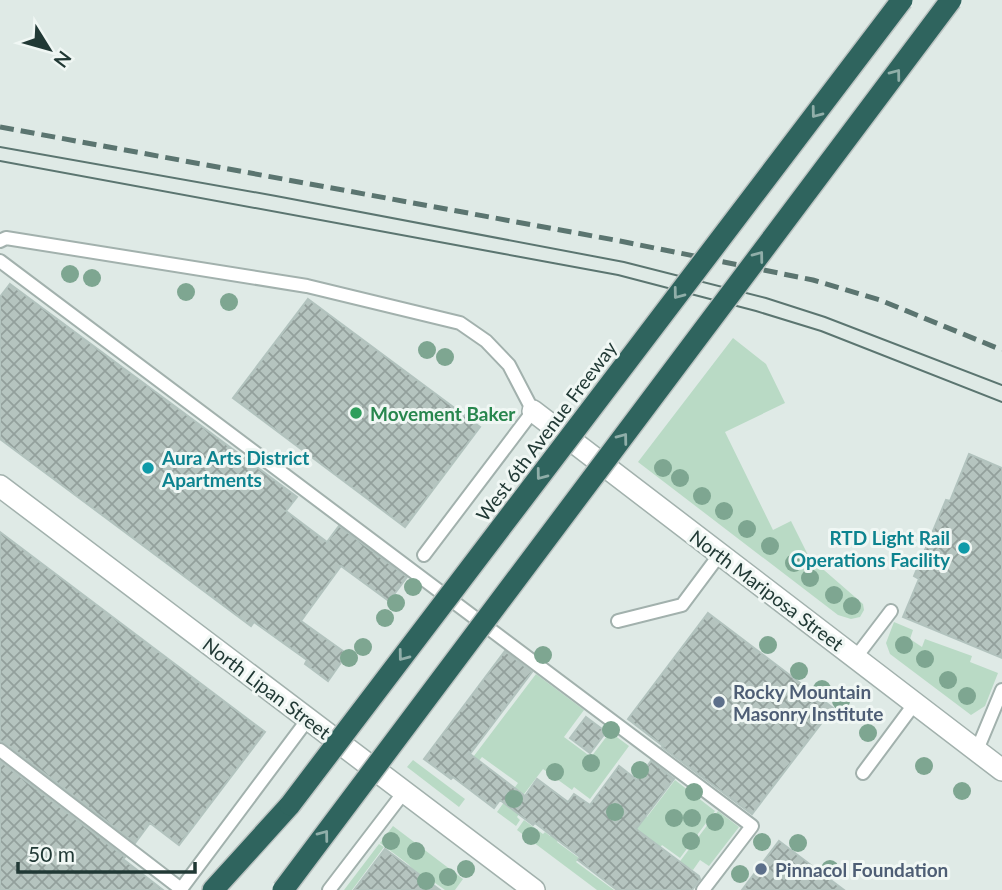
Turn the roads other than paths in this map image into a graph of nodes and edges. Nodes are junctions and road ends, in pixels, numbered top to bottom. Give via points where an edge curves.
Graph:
1 (902, 0) edge
2 (951, 0) edge
3 (0, 241) edge
4 (0, 261) edge
5 (533, 411) junction
6 (608, 469) junction
7 (0, 486) edge
8 (720, 554) junction
9 (424, 555) dead end
10 (891, 611) dead end
11 (618, 621) dead end
12 (489, 627) junction
13 (856, 657) junction
14 (1002, 690) edge
15 (915, 704) junction
16 (308, 719) junction
17 (0, 750) edge
18 (977, 750) junction
19 (1002, 770) edge
20 (379, 773) junction
21 (863, 773) dead end
22 (404, 792) junction
23 (290, 805) junction
24 (213, 890) edge
25 (226, 890) edge
26 (283, 890) edge
27 (329, 890) edge
28 (534, 890) edge
29 (703, 890) edge

1 -> 23 highway, West 6th Avenue Freeway, bridge
26 -> 2 highway, bridge
3 - 5 lane via 6,238 307,286 460,323 509,365
4 - 12 lane
5 - 6 street, North Mariposa Street
5 - 9 lane
6 - 8 street, North Mariposa Street
6 - 12 lane
7 - 16 street, North Lipan Street
8 - 11 lane via 682,605
8 - 13 street, North Mariposa Street
10 - 13 lane
12 - 20 lane
12 - 29 lane via 752,826
13 - 15 street, North Mariposa Street
14 - 18 lane
15 - 18 street, North Mariposa Street
15 - 21 lane
16 - 17 lane via 181,889
16 - 20 street, North Lipan Street
18 - 19 street, North Mariposa Street
20 - 22 street, North Lipan Street
22 - 27 lane
22 - 28 street, North Lipan Street
23 - 24 highway
23 - 25 highway, West 6th Avenue Freeway

